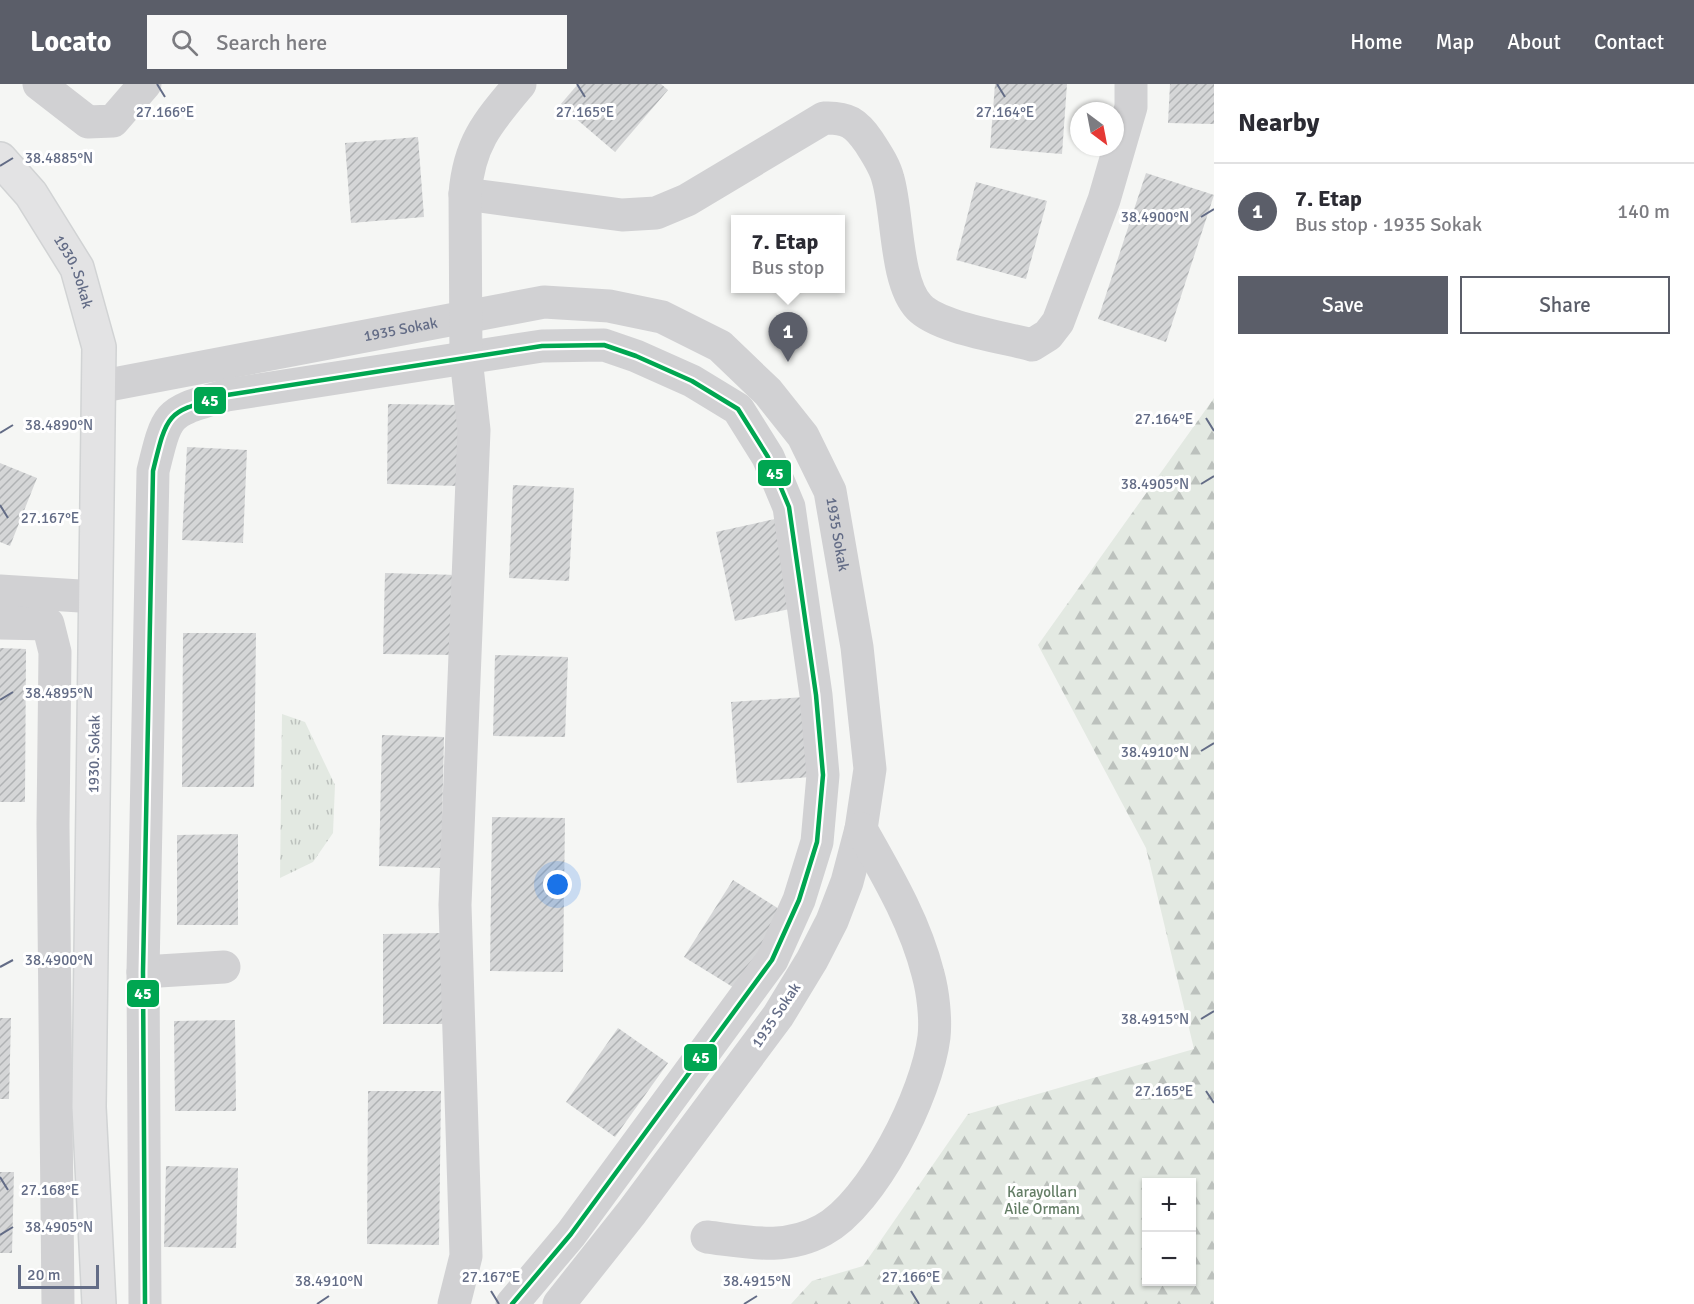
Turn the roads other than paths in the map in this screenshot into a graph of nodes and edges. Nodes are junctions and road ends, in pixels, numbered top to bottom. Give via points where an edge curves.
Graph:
1 (39, 84) edge
2 (145, 84) edge
3 (520, 84) edge
4 (1131, 84) edge
5 (0, 159) edge
6 (465, 194) junction
7 (466, 316) junction
8 (466, 358) junction
9 (98, 387) junction
10 (803, 436) junction
11 (768, 457) junction
12 (0, 591) edge
13 (96, 597) junction
14 (0, 623) edge
15 (861, 829) junction
16 (224, 967) dead end
17 (143, 972) junction
18 (707, 1237) dead end
19 (58, 1304) edge
20 (99, 1304) edge
21 (145, 1304) edge
22 (454, 1304) edge
23 (512, 1304) edge
24 (559, 1304) edge

1 - 2 street via 88,122 113,121
3 - 6 street via 484,126 467,169
4 - 6 street via 1131,107 1104,200 1058,322 1048,335 1032,345 935,318 919,307 907,287 888,177 859,127 841,117 825,118 687,200 656,213 622,215
5 - 9 main road, 1930. Sokak via 31,194 77,268 99,347
6 - 7 street
7 - 8 street
7 - 9 street, 1935 Sokak
7 - 10 street, 1935 Sokak via 544,302 609,306 662,317 720,346 768,392
8 - 11 street via 542,346 604,345 692,381 738,409
8 - 17 street via 227,395 181,409 166,422 153,471
8 - 22 street via 474,430 455,905 466,1256
9 - 13 main road, 1930. Sokak
10 - 11 street
10 - 15 street, 1935 Sokak via 830,491 857,647 870,769
11 - 23 street via 789,507 816,695 823,775 817,842 800,900 772,960 571,1233
12 - 13 street
13 - 20 main road, 1930. Sokak via 89,1107
14 - 19 street via 48,624 56,652 53,825
15 - 18 street via 897,894 929,975 934,1035 915,1104 892,1149 848,1213 822,1231 782,1245
15 - 24 street, 1935 Sokak via 832,921 778,1016
16 - 17 street
17 - 21 street

